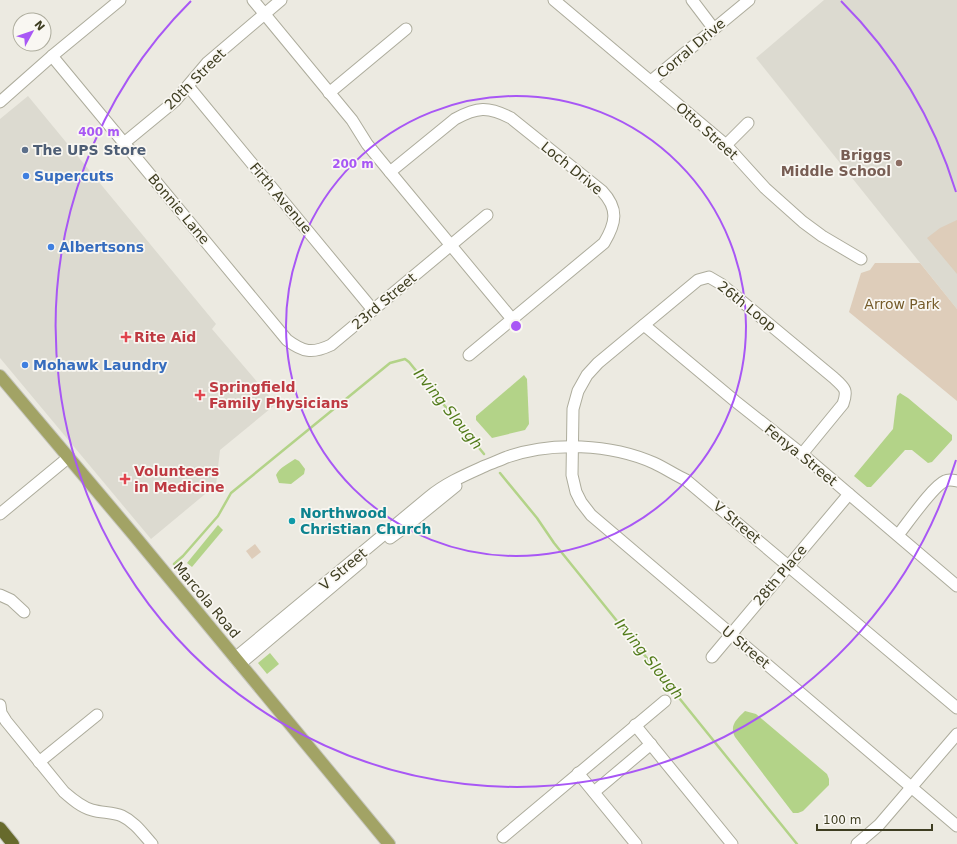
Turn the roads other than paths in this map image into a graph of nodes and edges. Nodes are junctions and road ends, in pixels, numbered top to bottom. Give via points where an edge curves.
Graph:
1 (120, 0) edge
2 (253, 0) edge
3 (281, 0) edge
4 (554, 0) edge
5 (692, 0) edge
6 (749, 0) edge
7 (264, 14) junction
8 (406, 29) dead end
9 (714, 29) junction
10 (52, 56) junction
11 (651, 82) junction
12 (188, 86) junction
13 (329, 93) junction
14 (0, 102) edge
15 (748, 124) dead end
16 (124, 143) junction
17 (726, 145) junction
18 (390, 172) junction
19 (488, 215) dead end
20 (451, 246) junction
21 (862, 259) dead end
22 (373, 310) junction
23 (512, 319) junction
24 (644, 325) junction
25 (313, 351) joint
26 (469, 355) dead end
27 (0, 376) edge
28 (572, 447) junction
29 (802, 454) junction
30 (69, 457) junction
31 (957, 481) edge
32 (849, 494) junction
33 (0, 514) edge
34 (898, 536) junction
35 (788, 565) junction
36 (957, 586) edge
37 (0, 595) edge
38 (24, 612) dead end
39 (731, 634) junction
40 (712, 657) dead end
41 (238, 661) junction
42 (665, 701) dead end
43 (0, 705) edge
44 (957, 708) edge
45 (97, 715) dead end
46 (635, 725) junction
47 (957, 734) edge
48 (651, 744) junction
49 (39, 762) junction
50 (578, 773) junction
51 (912, 788) junction
52 (594, 792) junction
53 (957, 826) edge
54 (0, 828) edge
55 (503, 837) dead end
56 (860, 843) edge
57 (14, 844) edge
58 (152, 844) edge
59 (389, 844) edge
60 (636, 844) edge
61 (732, 844) edge

1 - 10 street
2 - 7 street
3 - 7 street, 20th Street
4 - 11 street, Otto Street
5 - 9 street
6 - 9 street, Corral Drive
7 - 12 street, 20th Street via 207,63
7 - 13 street
8 - 13 street
9 - 11 street, Corral Drive
10 - 14 street
10 - 16 street, Bonnie Lane
11 - 17 street, Otto Street
12 - 16 street, 20th Street via 175,101
12 - 22 street, Firth Avenue
13 - 18 street
15 - 17 street
16 - 25 street, Bonnie Lane via 287,340 304,350
17 - 21 street, Otto Street via 765,188 803,222
18 - 20 street
18 - 23 street, Loch Drive via 466,112 481,109 498,111 511,118 608,198 615,218 612,231 604,243
19 - 20 street, 23rd Street
20 - 22 street, 23rd Street
20 - 23 street
22 - 25 street, 23rd Street via 331,345
23 - 26 street, Loch Drive
24 - 28 street, 26th Loop via 598,363 583,380 573,409
24 - 29 street, Fenya Street
24 - 29 street, 26th Loop via 702,278 709,277 721,284 845,390 843,404
27 - 30 main road, Marcola Road
28 - 35 street, V Street via 611,450 630,455 653,463 686,480
28 - 39 street, U Street via 573,481 581,502 591,515
28 - 41 street, V Street via 550,448 508,456 462,476 436,491
29 - 32 street, Fenya Street
30 - 33 street
30 - 41 main road, Marcola Road
31 - 34 street via 941,483
32 - 34 street, Fenya Street
32 - 35 street, 28th Place
34 - 36 street, Fenya Street
35 - 39 street, 28th Place
35 - 44 street, V Street
37 - 38 street via 11,600
39 - 40 street, 28th Place
39 - 51 street, U Street
41 - 59 main road, Marcola Road
42 - 46 street
43 - 49 street via 6,721
45 - 49 street
46 - 48 street
46 - 50 street
47 - 51 street
48 - 52 street
48 - 61 street
49 - 58 street via 73,800 92,810 123,817 138,828
50 - 52 street
50 - 55 street
51 - 53 street, U Street
51 - 56 street
52 - 60 street
54 - 57 highway

